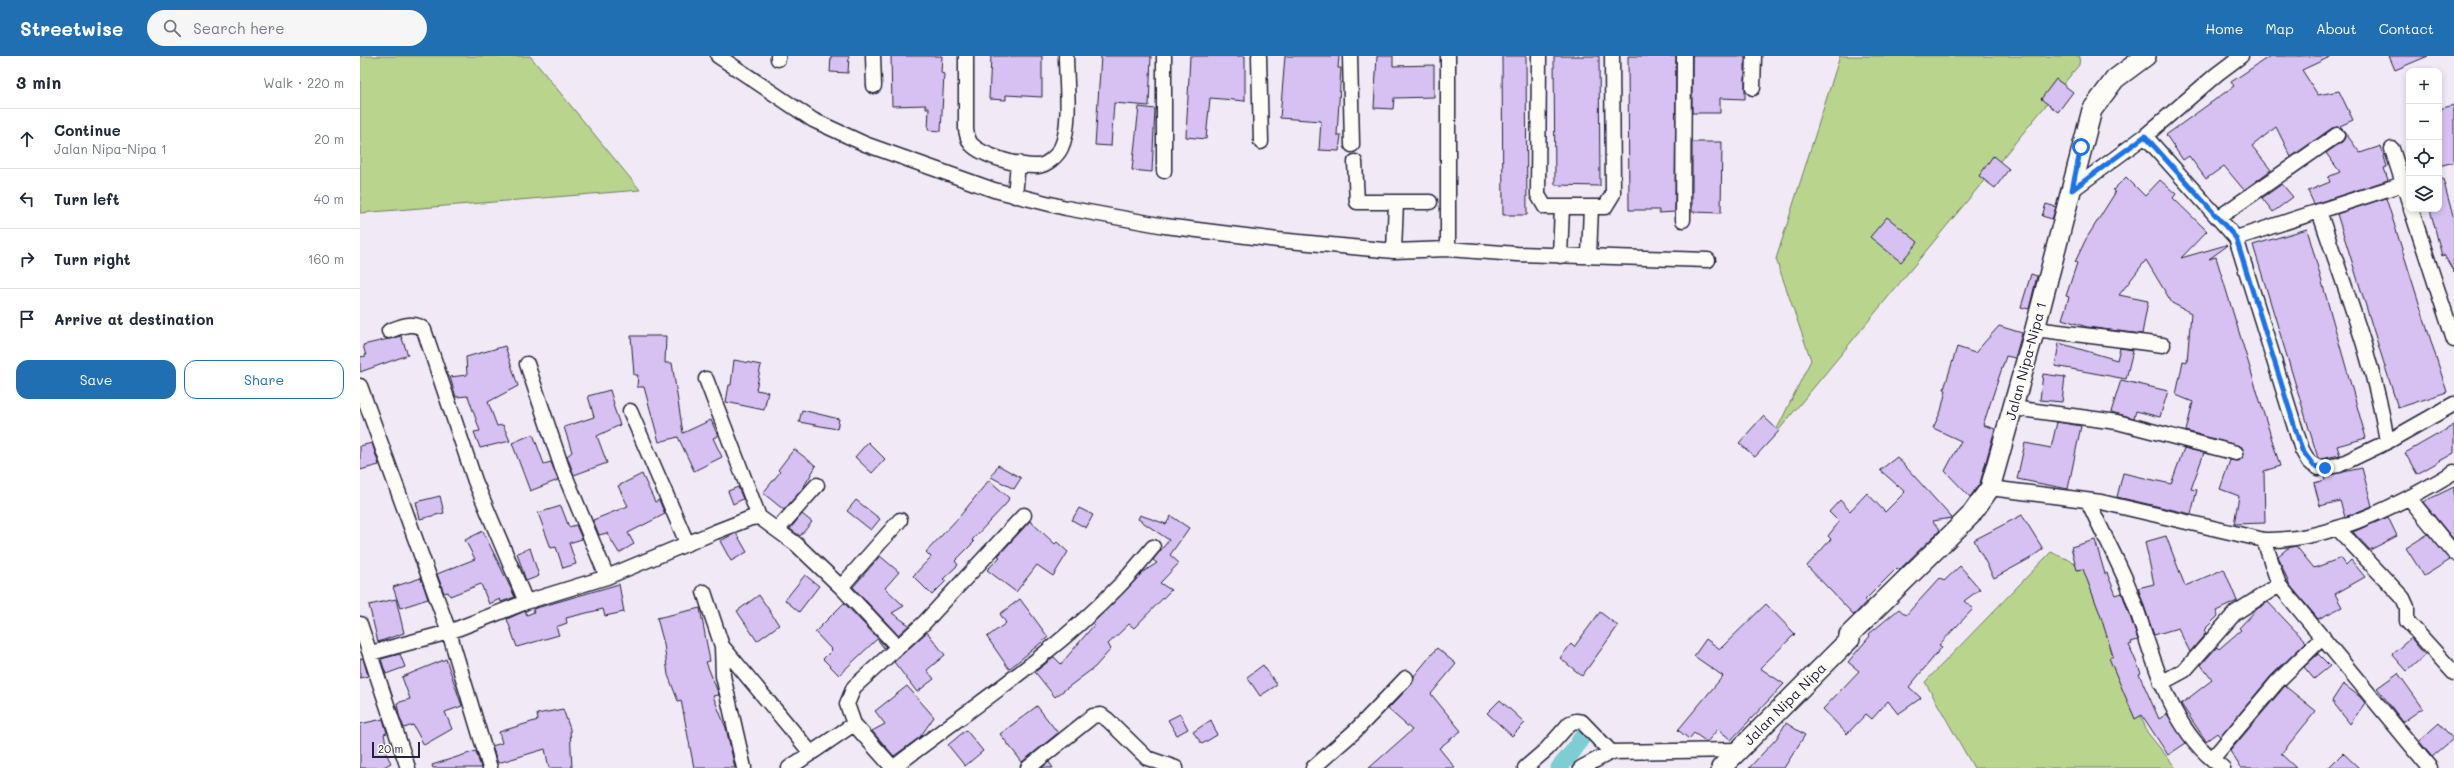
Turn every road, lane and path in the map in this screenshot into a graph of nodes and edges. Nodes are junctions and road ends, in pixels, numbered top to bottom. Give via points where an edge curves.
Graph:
1 (718, 56) edge
2 (873, 56) edge
3 (966, 56) edge
4 (1066, 56) edge
5 (1164, 56) edge
6 (1259, 56) edge
7 (1350, 56) edge
8 (1448, 56) edge
9 (1539, 56) edge
10 (1612, 56) edge
11 (1684, 56) edge
12 (1754, 56) edge
13 (2146, 56) edge
14 (2241, 56) edge
15 (874, 86) dead end
16 (1754, 88) dead end
17 (2337, 135) dead end
18 (2145, 136) junction
19 (1261, 142) dead end
20 (1352, 145) dead end
21 (2392, 149) dead end
22 (1355, 162) dead end
23 (1018, 163) junction
24 (1164, 171) dead end
25 (2403, 184) junction
26 (2072, 190) junction
27 (2406, 193) edge
28 (1015, 196) junction
29 (1396, 202) junction
30 (1430, 202) dead end
31 (1562, 207) junction
32 (1591, 207) junction
33 (2319, 211) junction
34 (2412, 212) edge
35 (2218, 218) junction
36 (1683, 220) dead end
37 (2236, 238) junction
38 (1448, 249) junction
39 (1394, 251) junction
40 (1560, 256) junction
41 (1589, 256) junction
42 (1708, 260) dead end
43 (2036, 329) junction
44 (389, 331) dead end
45 (2454, 340) edge
46 (2163, 345) dead end
47 (527, 364) dead end
48 (706, 379) dead end
49 (360, 386) edge
50 (2454, 404) edge
51 (2013, 408) junction
52 (630, 411) dead end
53 (2387, 442) junction
54 (2236, 453) dead end
55 (2454, 472) edge
56 (817, 484) dead end
57 (1990, 488) junction
58 (2410, 499) junction
59 (2088, 500) junction
60 (1024, 516) dead end
61 (759, 517) junction
62 (900, 520) dead end
63 (2337, 528) junction
64 (777, 530) junction
65 (2264, 540) junction
66 (687, 543) junction
67 (1153, 547) dead end
68 (2454, 553) edge
69 (607, 577) junction
70 (2279, 585) junction
71 (841, 588) junction
72 (704, 592) dead end
73 (526, 602) junction
74 (360, 624) edge
75 (449, 632) junction
76 (1850, 637) joint
77 (2323, 637) junction
78 (722, 646) junction
79 (898, 646) junction
80 (371, 654) junction
81 (2454, 674) edge
82 (1406, 678) dead end
83 (2160, 683) junction
84 (854, 724) junction
85 (1738, 750) junction
86 (1611, 752) junction
87 (811, 753) junction
88 (2212, 759) junction
89 (408, 768) edge
90 (490, 768) edge
91 (744, 768) edge
92 (789, 768) edge
93 (893, 768) edge
94 (1028, 768) edge
95 (1176, 768) edge
96 (1313, 768) edge
97 (1525, 768) edge
98 (1582, 768) edge
99 (1721, 768) edge
100 (2223, 768) edge
101 (2430, 768) edge

1 - 28 street via 813,120 858,141
2 - 15 street
3 - 23 street via 968,139 971,144 988,155
4 - 23 street via 1066,129 1061,148 1046,164 1037,166
5 - 24 street
6 - 19 street
7 - 20 street
8 - 38 street
9 - 31 street via 1538,195 1545,207
10 - 32 street via 1613,194 1605,207
11 - 36 street
12 - 16 street
13 - 26 street, Jalan Nipa-Nipa 1 via 2115,79 2092,110
14 - 18 street
17 - 35 street
18 - 26 street
18 - 35 street
21 - 25 street
22 - 29 street via 1357,202
23 - 28 street
25 - 27 street
25 - 33 street
26 - 43 street, Jalan Nipa-Nipa 1
28 - 39 street via 1165,226
29 - 30 street
29 - 39 street
31 - 32 street
31 - 40 street
32 - 41 street
33 - 37 street
33 - 53 street via 2366,354 2381,405
34 - 45 street
35 - 37 street
37 - 53 street via 2300,443 2309,462 2319,468 2339,465
38 - 39 street
38 - 40 street
40 - 41 street
41 - 42 street
43 - 46 street
43 - 51 street, Jalan Nipa-Nipa 1
44 - 73 street via 409,325 424,330 475,481
47 - 69 street via 562,468
48 - 61 street
49 - 75 street
50 - 53 street
51 - 54 street via 2117,422
51 - 57 street, Jalan Nipa-Nipa 1
52 - 66 street
55 - 58 street
56 - 64 street
57 - 59 street
57 - 76 street, Jalan Nipa-Nipa 1 via 1970,516
58 - 63 street
58 - 68 street
59 - 65 street
59 - 83 street via 2127,583
60 - 79 street via 924,623
61 - 64 street
61 - 66 street
62 - 71 street
63 - 65 street via 2288,541
63 - 81 street via 2403,598 2407,608 2407,621
64 - 71 street via 796,544
65 - 70 street
66 - 69 street
67 - 93 street via 1117,588 1071,630 984,700
69 - 73 street
70 - 77 street
70 - 83 street via 2235,613 2185,670
71 - 79 street
72 - 78 street
73 - 75 street
74 - 80 street
75 - 80 street
75 - 90 street
76 - 85 street, Jalan Nipa Nipa
77 - 88 street via 2278,682
77 - 101 street
78 - 87 street
78 - 91 street via 723,676
79 - 84 street via 851,692 847,710
80 - 89 street
82 - 96 street via 1355,731
83 - 88 street via 2193,740
84 - 87 street
84 - 93 street
85 - 86 street
85 - 99 street, Jalan Nipa Nipa
86 - 97 street via 1582,722 1576,721 1570,723 1547,749
86 - 98 street
87 - 92 street
88 - 100 street
94 - 95 street via 1094,716 1100,715 1147,758

